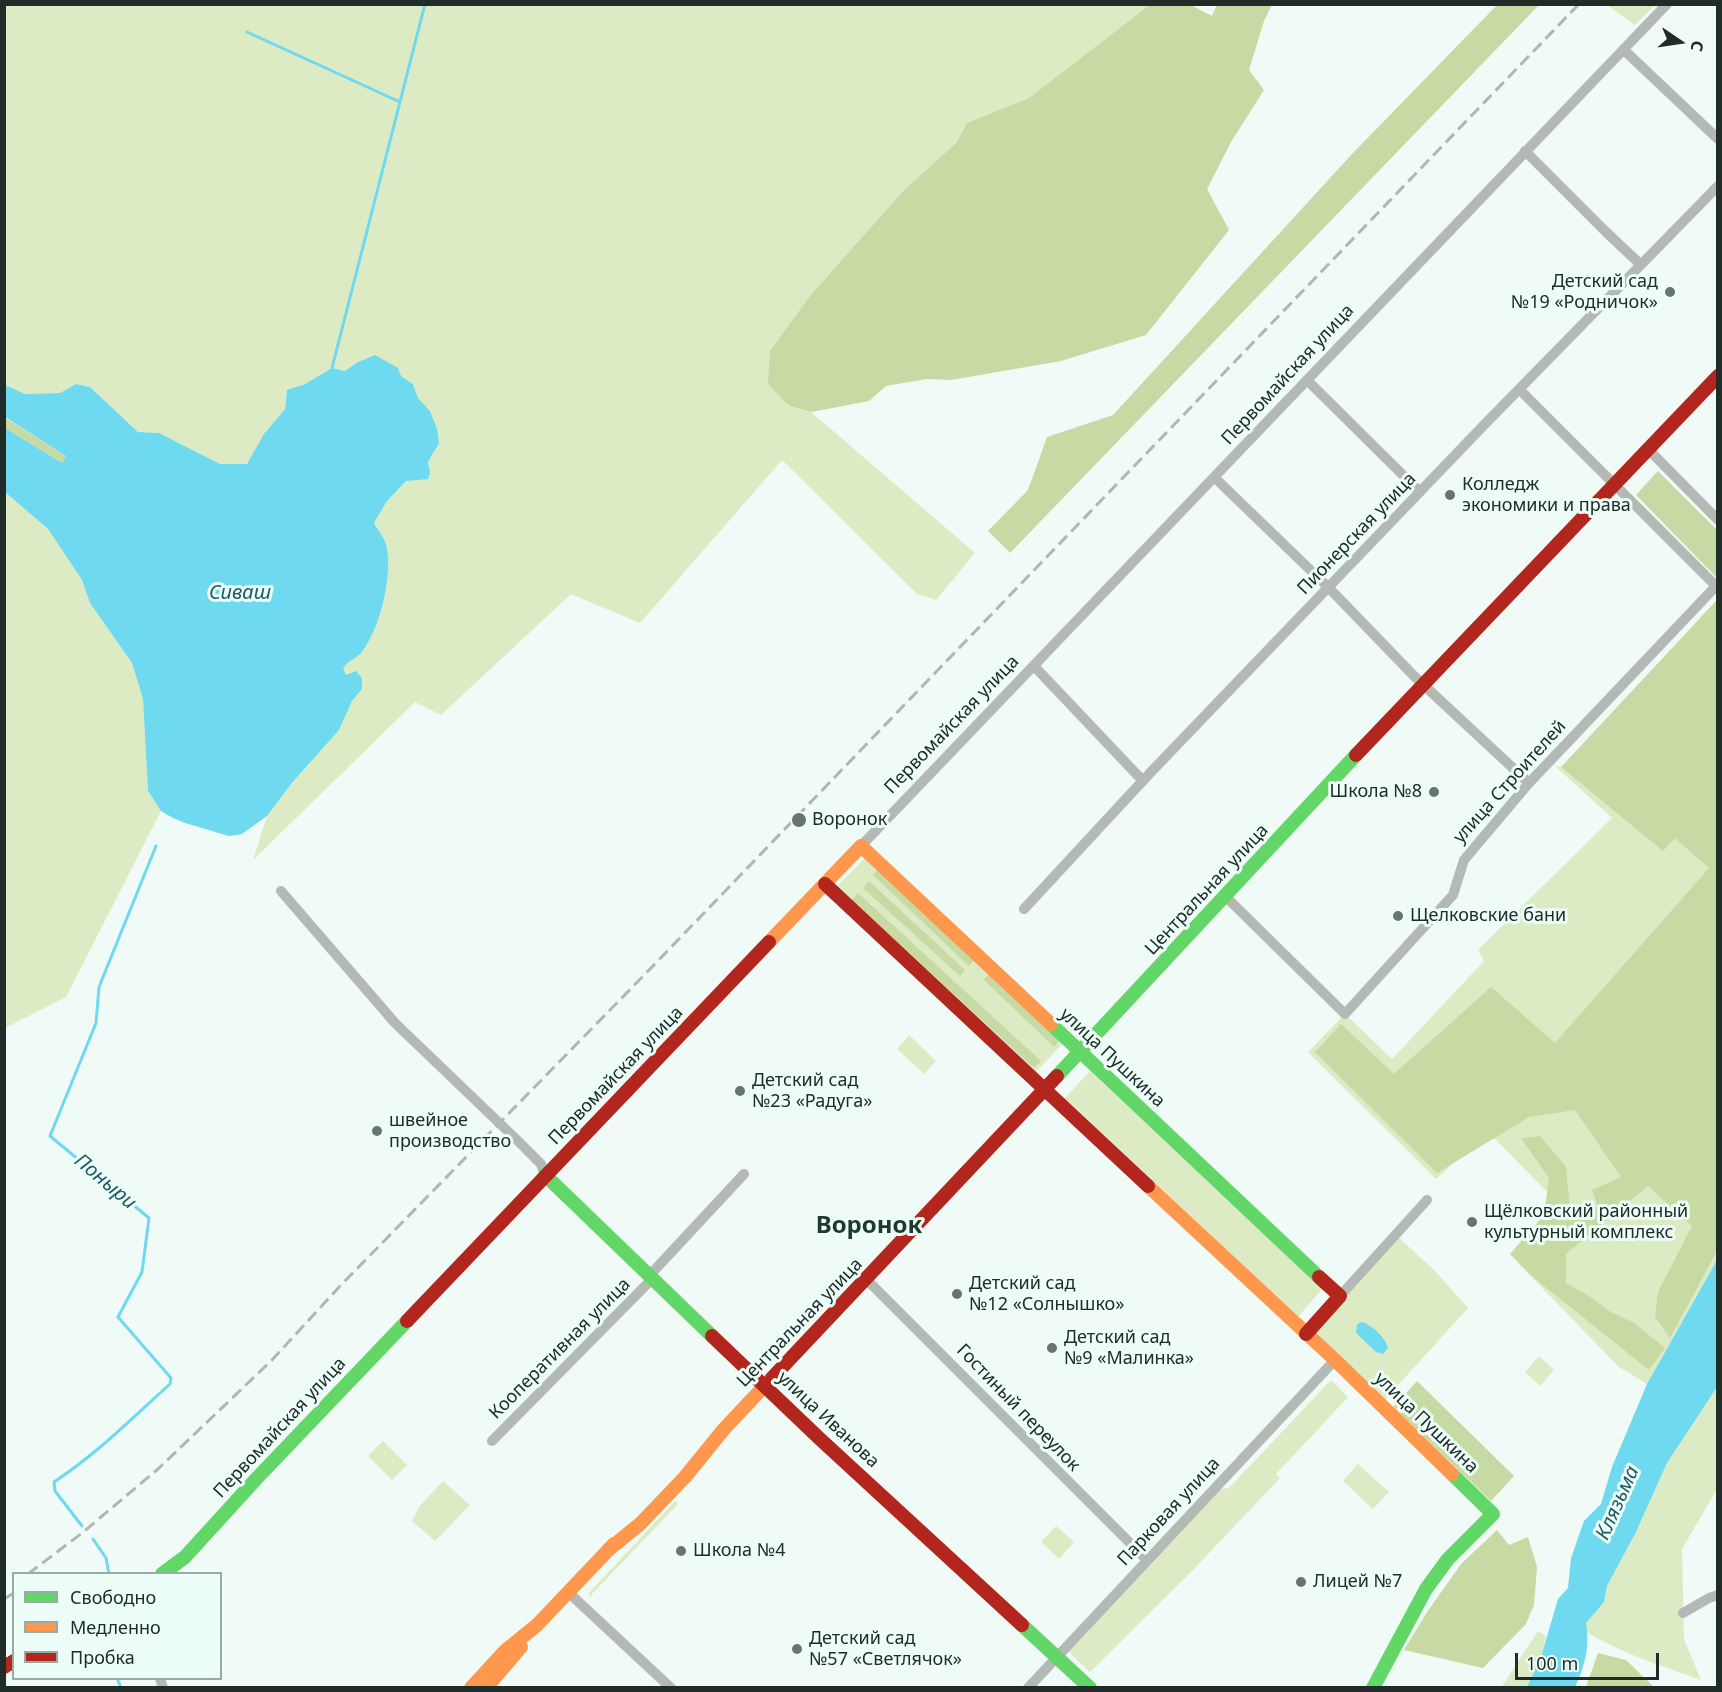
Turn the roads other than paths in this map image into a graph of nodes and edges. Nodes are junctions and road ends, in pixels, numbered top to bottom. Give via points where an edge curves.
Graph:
1 (1667, 4) edge
2 (1624, 50) junction
3 (1718, 139) edge
4 (1526, 151) junction
5 (1718, 186) edge
6 (1640, 264) junction
7 (1718, 376) edge
8 (1308, 381) junction
9 (1519, 389) junction
10 (1648, 449) junction
11 (1215, 478) junction
12 (1614, 485) junction
13 (1420, 492) junction
14 (1718, 520) edge
15 (1717, 585) edge
16 (1329, 588) junction
17 (1034, 666) junction
18 (1424, 685) junction
19 (1143, 781) junction
20 (1529, 783) junction
21 (861, 846) junction
22 (825, 884) junction
23 (281, 891) dead end
24 (1226, 897) junction
25 (1024, 909) dead end
26 (1080, 1053) junction
27 (1045, 1089) junction
28 (744, 1174) dead end
29 (545, 1175) junction
30 (1427, 1200) dead end
31 (650, 1278) junction
32 (866, 1279) junction
33 (1340, 1296) junction
34 (1301, 1330) junction
35 (1335, 1360) junction
36 (765, 1385) junction
37 (492, 1441) dead end
38 (1147, 1560) junction
39 (165, 1572) edge
40 (569, 1593) junction
41 (1718, 1595) edge
42 (1683, 1613) dead end
43 (537, 1625) junction
44 (1058, 1657) junction
45 (471, 1688) edge
46 (486, 1688) edge
47 (671, 1688) edge
48 (1028, 1688) edge
49 (1090, 1688) edge
50 (1373, 1688) edge

1 - 2 street, Первомайская улица
2 - 3 street
2 - 4 street, Первомайская улица
4 - 6 street
4 - 8 street, Первомайская улица
5 - 6 street, Пионерская улица
6 - 9 street, Пионерская улица
7 - 10 street, Центральная улица
8 - 11 street, Первомайская улица
8 - 13 street
9 - 12 street
9 - 13 street, Пионерская улица
10 - 12 street, Центральная улица
10 - 14 street
11 - 16 street
11 - 17 street, Первомайская улица
12 - 15 street
12 - 18 street, Центральная улица
13 - 16 street, Пионерская улица
15 - 20 street, улица Строителей
16 - 18 street
16 - 19 street, Пионерская улица
17 - 19 street
17 - 21 street, Первомайская улица
18 - 20 street
18 - 24 street, Центральная улица
19 - 25 street, Пионерская улица
20 - 24 street, улица Строителей via 1464,860 1453,895 1345,1014
21 - 22 street, Первомайская улица
21 - 26 street, улица Пушкина
22 - 27 street, улица Пушкина
22 - 29 street, Первомайская улица
23 - 29 street via 395,1023 541,1164
24 - 26 street, Центральная улица
26 - 27 street, Центральная улица
26 - 33 street, улица Пушкина
27 - 32 street, Центральная улица
27 - 34 street, улица Пушкина
28 - 31 street, Кооперативная улица
29 - 31 street, улица Иванова
29 - 39 street, Первомайская улица via 185,1557
30 - 33 street
31 - 36 street, улица Иванова
31 - 37 street, Кооперативная улица
32 - 36 street, Центральная улица
32 - 38 street, Гостиный переулок
33 - 34 street
34 - 35 street, улица Пушкина
35 - 38 street, Парковая улица
35 - 50 street, улица Пушкина via 1493,1514 1448,1559 1426,1589
36 - 40 street, Центральная улица via 658,1491
36 - 44 street, улица Иванова
38 - 44 street, Парковая улица
40 - 43 street, Центральная улица
40 - 47 street
41 - 42 street
43 - 45 street, Центральная улица via 505,1651
43 - 46 street, Центральная улица
44 - 48 street, Парковая улица
44 - 49 street, улица Иванова

